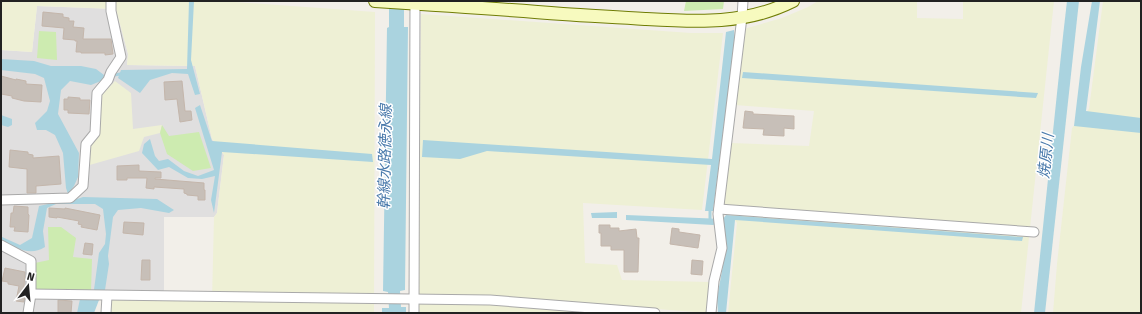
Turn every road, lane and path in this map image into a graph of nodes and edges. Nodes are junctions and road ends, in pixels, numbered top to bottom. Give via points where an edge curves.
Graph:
1 (110, 1) edge
2 (375, 1) edge
3 (379, 1) edge
4 (743, 1) edge
5 (793, 1) edge
6 (415, 2) edge
7 (496, 5) edge
8 (742, 18) junction
9 (1, 200) edge
10 (719, 210) junction
11 (1034, 232) dead end
12 (1, 245) edge
13 (31, 294) junction
14 (105, 296) junction
15 (414, 299) junction
16 (28, 313) edge
17 (106, 313) edge
18 (414, 313) edge
19 (655, 313) edge
20 (710, 313) edge

1 - 9 street via 121,57 97,93 95,133 86,144 83,186 70,198
2 - 3 street
3 - 6 street
4 - 8 street
5 - 8 street via 762,14
6 - 7 street
6 - 15 street
7 - 8 street via 679,21 724,21
8 - 10 street
10 - 11 street
10 - 20 street via 722,248
12 - 13 street via 31,261
13 - 14 street
13 - 16 street
14 - 15 street
14 - 17 street
15 - 18 street
15 - 19 street via 490,300

